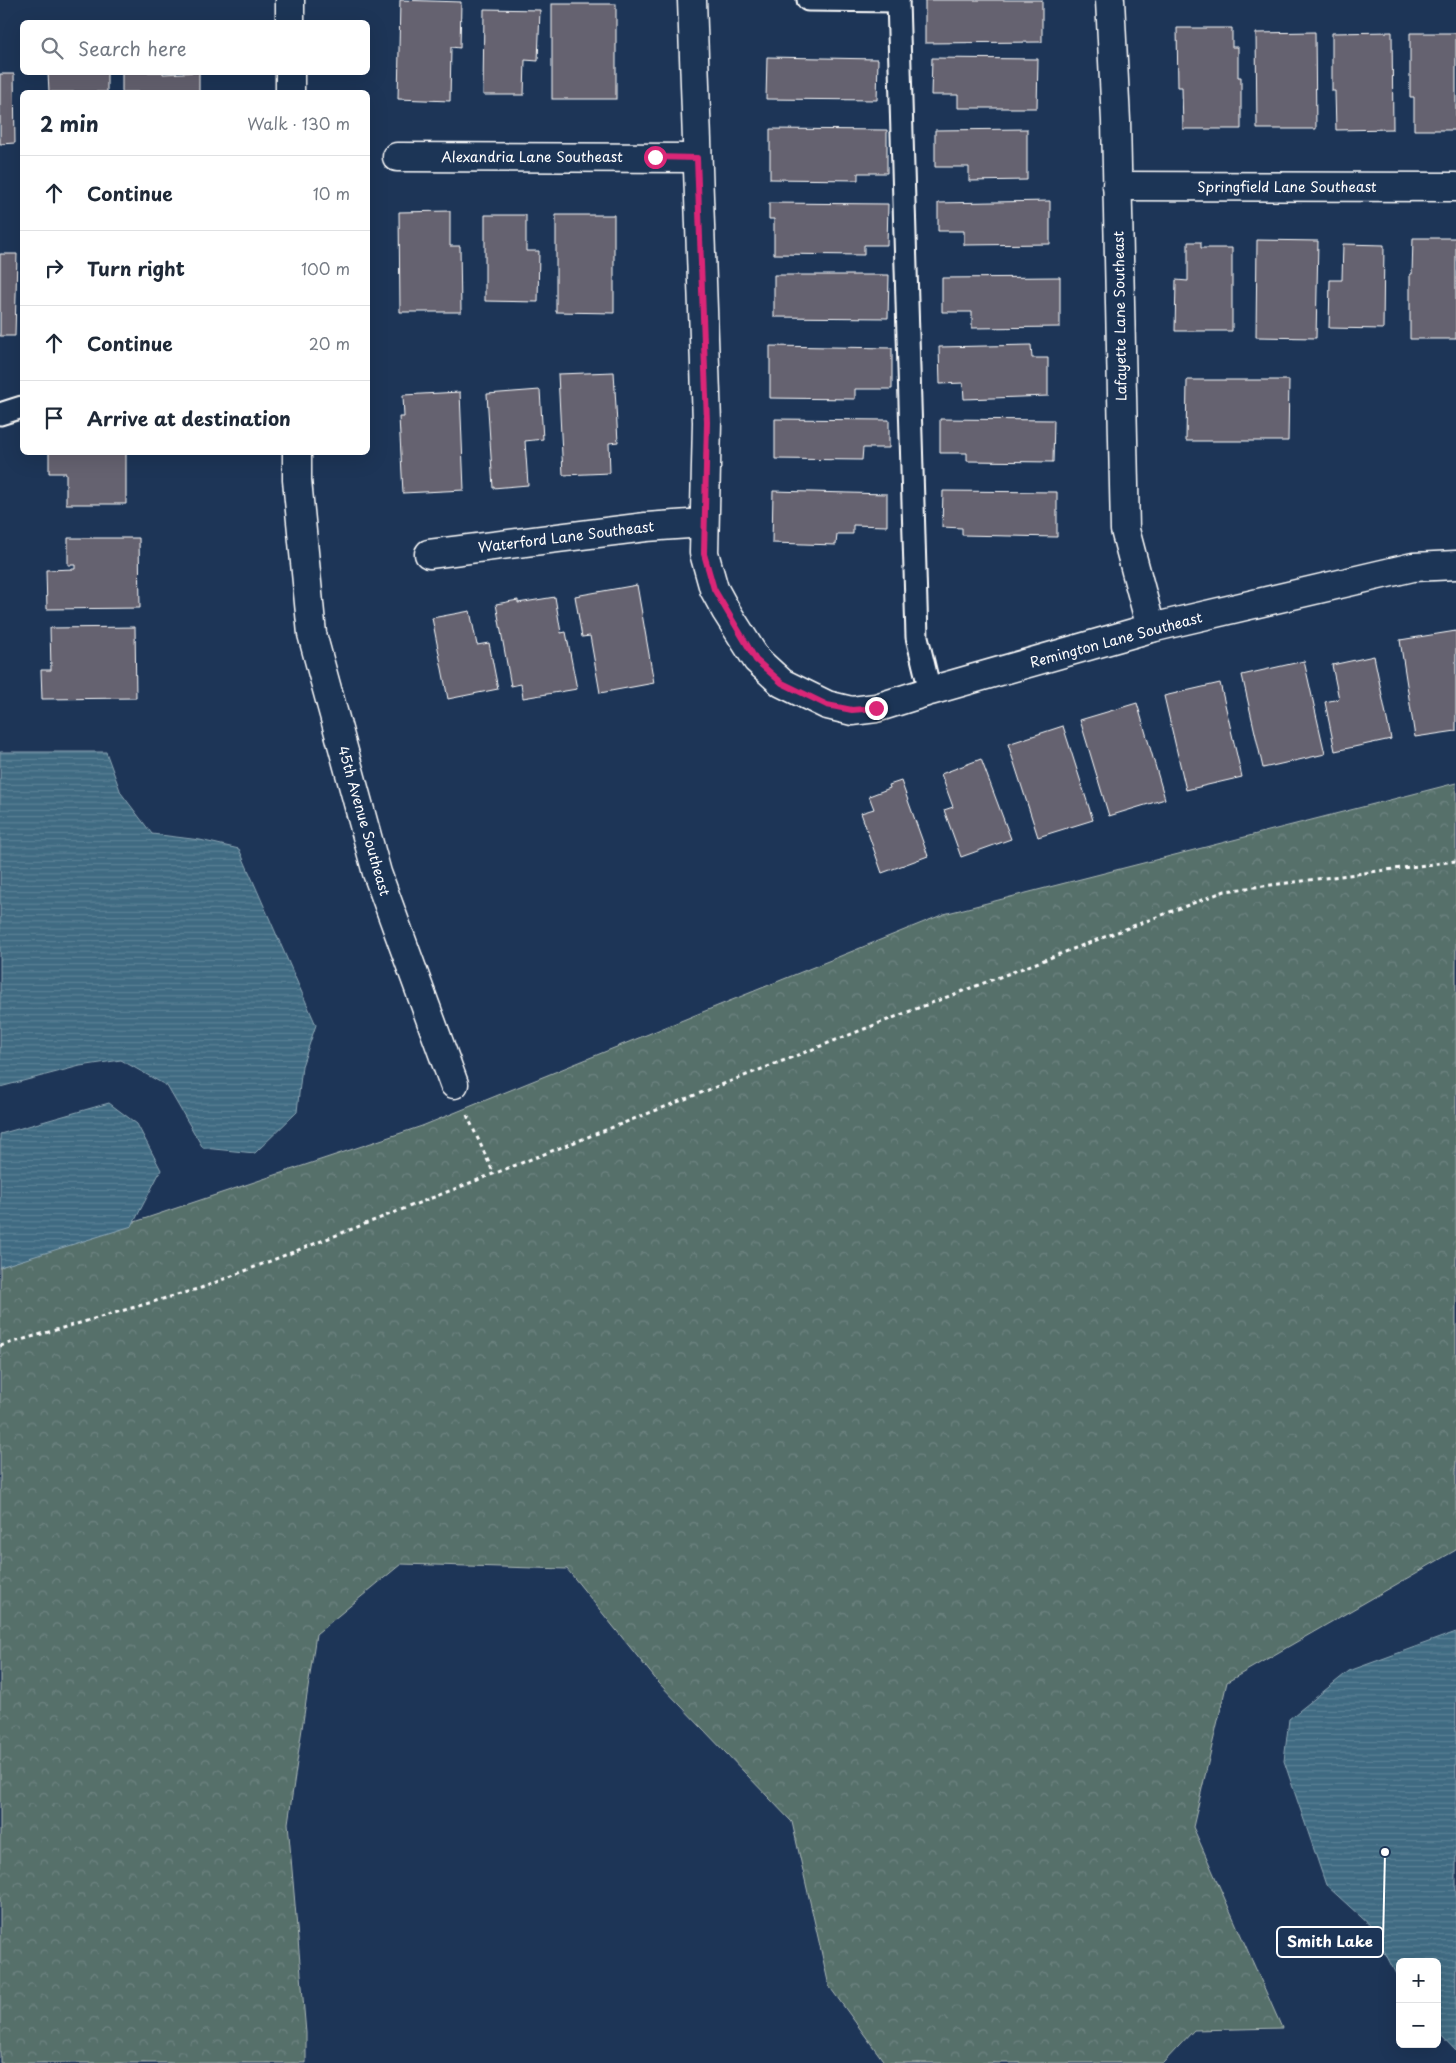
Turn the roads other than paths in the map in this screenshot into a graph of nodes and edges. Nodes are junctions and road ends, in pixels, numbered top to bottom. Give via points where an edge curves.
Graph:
1 (290, 0) edge
2 (692, 0) edge
3 (808, 0) edge
4 (1110, 0) edge
5 (898, 1) edge
6 (290, 20) edge
7 (290, 75) edge
8 (290, 90) edge
9 (397, 157) dead end
10 (697, 158) junction
11 (1117, 186) junction
12 (1456, 187) edge
13 (20, 408) edge
14 (0, 414) edge
15 (296, 455) edge
16 (704, 523) junction
17 (429, 554) dead end
18 (1456, 565) edge
19 (1151, 628) junction
20 (930, 691) junction
21 (454, 1084) road end

1 - 6 street
2 - 10 street, Remington Lane Southeast
3 - 5 lane
4 - 11 street, Lafayette Lane Southeast
5 - 20 lane via 917,637
7 - 8 street
9 - 10 street, Alexandria Lane Southeast
10 - 16 street, Remington Lane Southeast via 707,422
11 - 12 street, Springfield Lane Southeast
11 - 19 street, Lafayette Lane Southeast via 1125,530
13 - 14 lane
15 - 21 street, 45th Avenue Southeast via 312,634 377,873
16 - 17 street, Waterford Lane Southeast via 646,527
16 - 20 street, Remington Lane Southeast via 704,554 714,589 756,660 782,683 827,705 852,710 876,708
18 - 19 street, Remington Lane Southeast via 1413,567
19 - 20 street, Remington Lane Southeast

